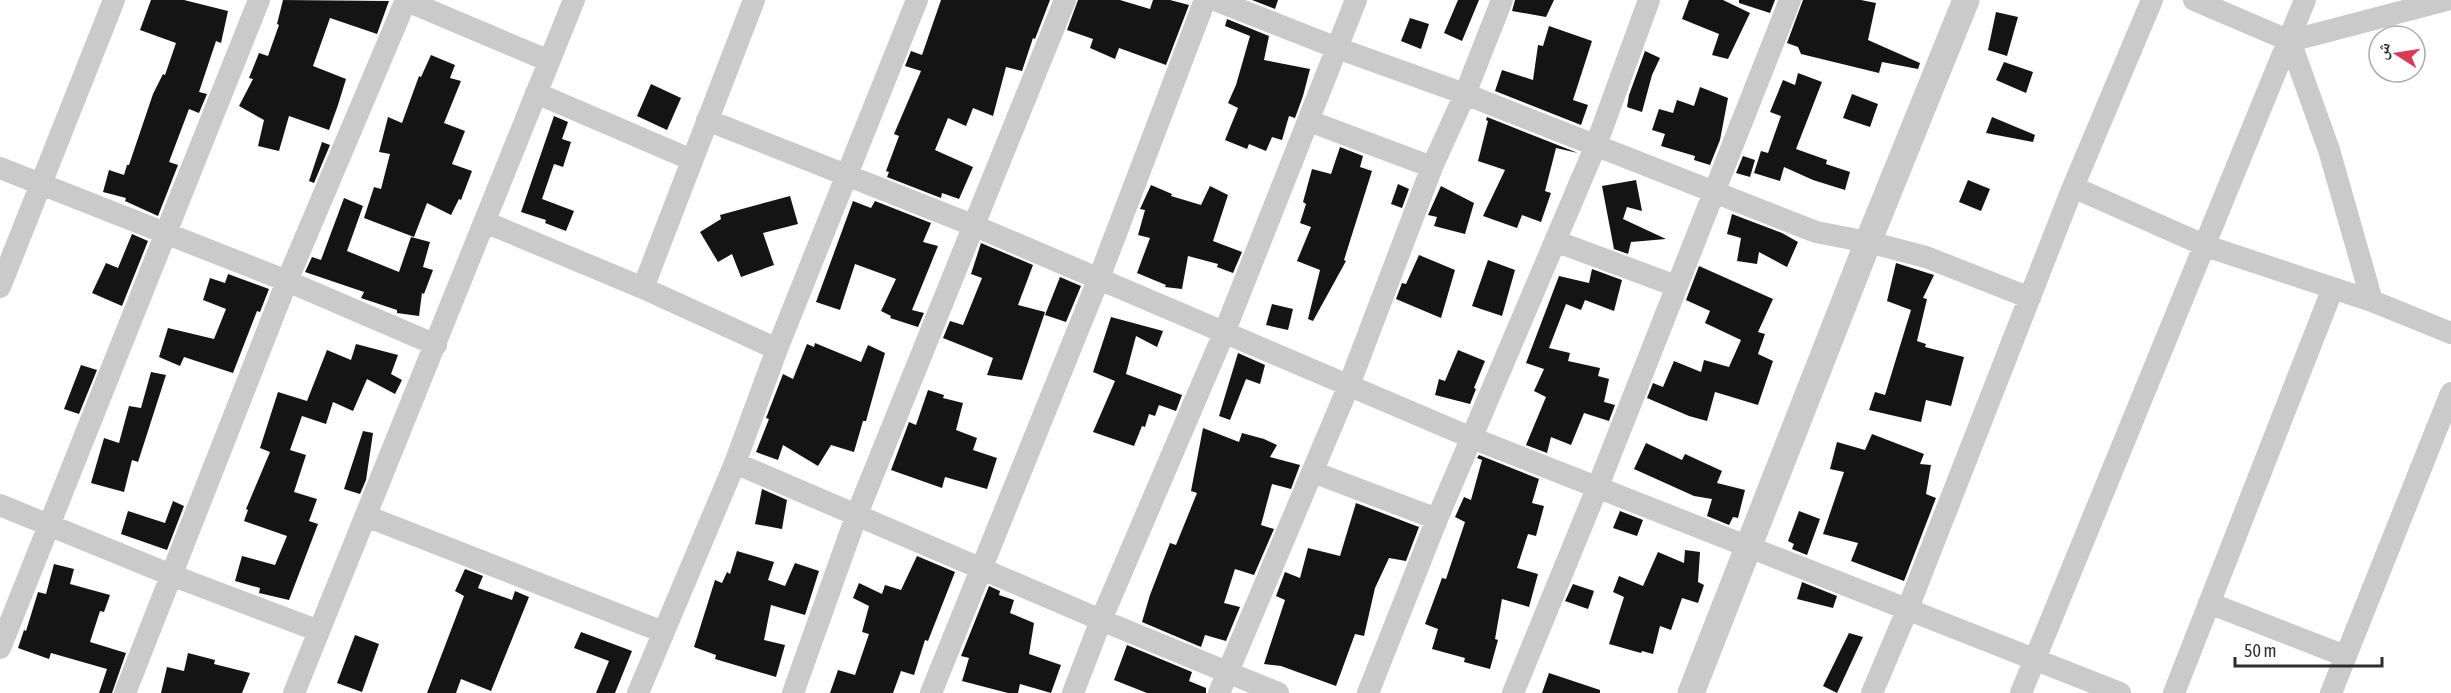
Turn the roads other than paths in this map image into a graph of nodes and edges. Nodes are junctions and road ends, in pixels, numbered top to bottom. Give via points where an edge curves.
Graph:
1 (114, 0) edge
2 (259, 0) edge
3 (406, 0) edge
4 (573, 0) edge
5 (753, 0) edge
6 (917, 0) edge
7 (1065, 0) edge
8 (1205, 0) edge
9 (1215, 0) edge
10 (1356, 0) edge
11 (1502, 0) edge
12 (1649, 0) edge
13 (1790, 0) edge
14 (1966, 0) edge
15 (2152, 0) edge
16 (2194, 0) edge
17 (2305, 0) edge
18 (2446, 0) edge
19 (2290, 41) junction
20 (1336, 48) junction
21 (549, 61) junction
22 (536, 93) junction
23 (1465, 94) junction
24 (707, 120) junction
25 (1309, 121) junction
26 (1596, 145) junction
27 (692, 160) junction
28 (1432, 167) junction
29 (0, 168) edge
30 (847, 174) junction
31 (40, 185) junction
32 (2073, 187) junction
33 (1713, 193) junction
34 (484, 222) junction
35 (975, 226) junction
36 (166, 235) junction
37 (1556, 241) junction
38 (1868, 242) junction
39 (2206, 246) junction
40 (1099, 278) junction
41 (288, 281) junction
42 (1676, 286) junction
43 (0, 287) edge
44 (643, 288) junction
45 (2333, 288) junction
46 (2030, 298) junction
47 (2372, 302) junction
48 (1224, 333) junction
49 (2451, 333) edge
50 (436, 345) junction
51 (777, 349) junction
52 (1349, 385) junction
53 (2451, 393) edge
54 (1472, 438) junction
55 (735, 463) junction
56 (1313, 472) junction
57 (1598, 486) junction
58 (0, 505) edge
59 (857, 514) junction
60 (366, 516) junction
61 (1437, 519) junction
62 (51, 525) junction
63 (1748, 546) junction
64 (980, 569) junction
65 (171, 575) junction
66 (2209, 603) junction
67 (1908, 608) junction
68 (1101, 620) junction
69 (319, 631) junction
70 (663, 632) junction
71 (0, 648) edge
72 (2346, 656) junction
73 (2035, 659) junction
74 (1227, 672) junction
75 (125, 693) edge
76 (294, 693) edge
77 (638, 693) edge
78 (793, 693) edge
79 (931, 693) edge
80 (1073, 693) edge
81 (1219, 693) edge
82 (1278, 693) edge
83 (1368, 693) edge
84 (1513, 693) edge
85 (1691, 693) edge
86 (1872, 693) edge
87 (2021, 693) edge
88 (2120, 693) edge
89 (2174, 693) edge
90 (2331, 693) edge

1 - 31 street
2 - 36 street
3 - 21 street
3 - 41 street
4 - 21 street
5 - 24 street
6 - 30 street
7 - 35 street
8 - 40 street
9 - 20 street
10 - 20 street
11 - 23 street
12 - 26 street
13 - 33 street
14 - 38 street
15 - 32 street
16 - 19 street
17 - 19 street
18 - 19 street
19 - 39 street
19 - 47 street via 2330,150
20 - 23 street
20 - 25 street
21 - 22 street
22 - 27 street
22 - 34 street
23 - 26 street
23 - 28 street
24 - 27 street
24 - 30 street
25 - 28 street
25 - 48 street
26 - 33 street
26 - 37 street
27 - 44 street
28 - 52 street
29 - 31 street
30 - 35 street
30 - 51 street
31 - 36 street
31 - 43 street
32 - 39 street
32 - 46 street
33 - 38 street via 1816,232
33 - 42 street
34 - 44 street
34 - 50 street
35 - 40 street
35 - 59 street
36 - 41 street
36 - 62 street
37 - 42 street
37 - 54 street
38 - 46 street via 1926,257
38 - 63 street
39 - 45 street
39 - 73 street
40 - 48 street
40 - 64 street
41 - 50 street
41 - 65 street
42 - 57 street
44 - 51 street
45 - 47 street
45 - 66 street
46 - 67 street
47 - 49 street
48 - 52 street
48 - 68 street
50 - 60 street
51 - 55 street
52 - 54 street
52 - 56 street
53 - 72 street
54 - 57 street
54 - 61 street
55 - 59 street
55 - 70 street
56 - 61 street
56 - 74 street
57 - 63 street
57 - 84 street
58 - 62 street
59 - 64 street
59 - 78 street
60 - 69 street
60 - 70 street
61 - 83 street
62 - 65 street
62 - 71 street
63 - 67 street
63 - 85 street
64 - 68 street
64 - 79 street
65 - 69 street
65 - 75 street
66 - 72 street
66 - 89 street
67 - 73 street
67 - 86 street
68 - 74 street
68 - 80 street
69 - 76 street
70 - 77 street
72 - 90 street
73 - 87 street
73 - 88 street
74 - 81 street
74 - 82 street

